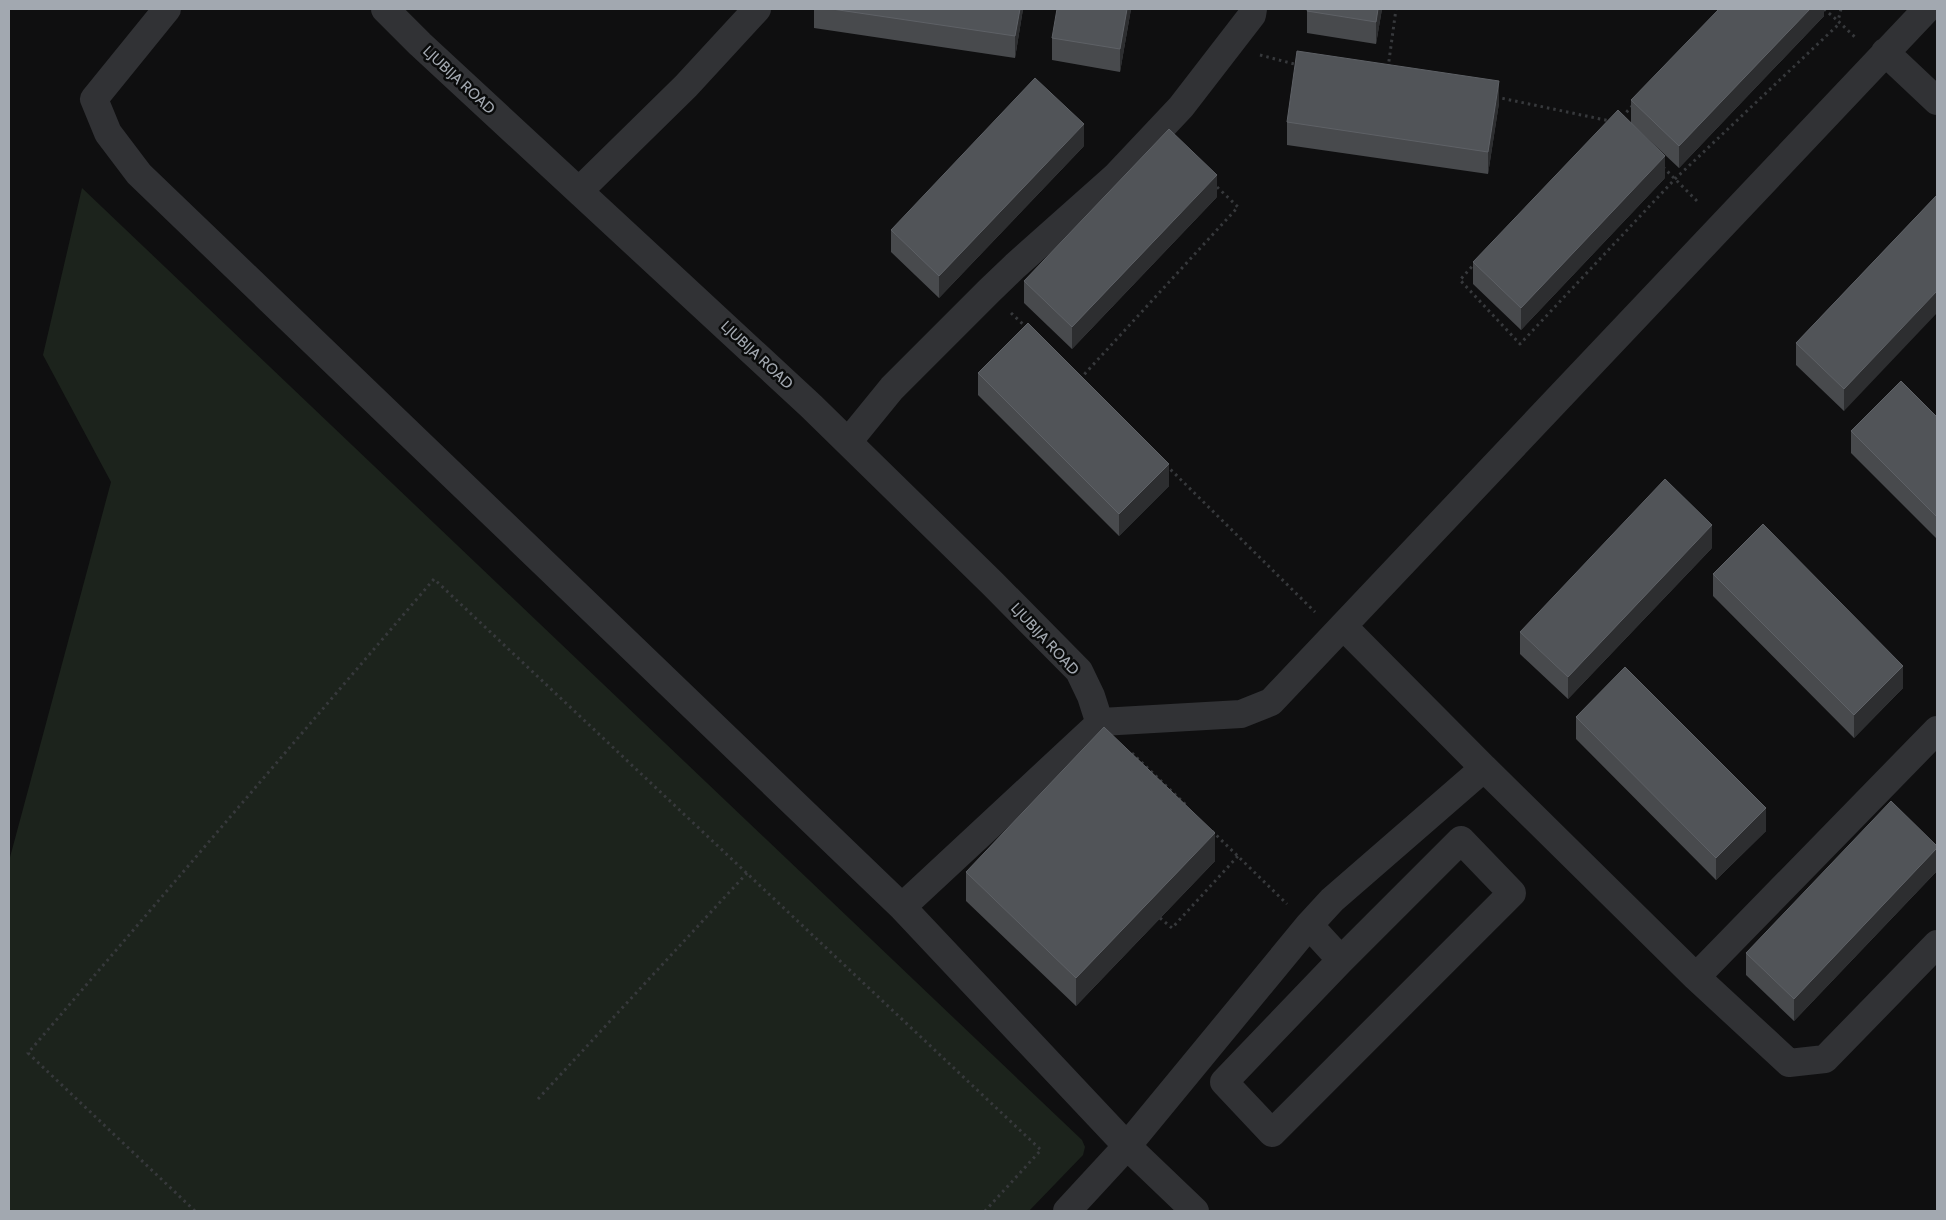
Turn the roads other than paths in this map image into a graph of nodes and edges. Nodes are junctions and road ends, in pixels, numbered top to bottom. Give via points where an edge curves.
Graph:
1 (166, 9) edge
2 (385, 9) edge
3 (757, 9) edge
4 (1253, 9) edge
5 (1927, 9) edge
6 (1885, 52) junction
7 (1937, 101) edge
8 (579, 191) junction
9 (848, 442) junction
10 (1340, 630) junction
11 (1101, 723) junction
12 (1937, 730) edge
13 (1484, 768) junction
14 (902, 908) junction
15 (1309, 925) junction
16 (1937, 944) edge
17 (1340, 960) junction
18 (1696, 977) junction
19 (1127, 1146) junction
20 (1067, 1211) edge
21 (1195, 1211) edge

1 - 14 lane via 94,99 108,133 139,174
2 - 8 lane, LJUBIJA ROAD
3 - 8 lane via 686,86
4 - 9 lane via 1252,15 1181,107 1116,177 989,291 892,388
5 - 6 lane
6 - 7 lane
6 - 10 lane
8 - 9 lane, LJUBIJA ROAD
9 - 11 lane, LJUBIJA ROAD via 1079,672
10 - 11 lane via 1271,702 1241,714
10 - 13 lane
11 - 14 lane
12 - 18 lane
13 - 15 lane via 1332,900
13 - 18 lane
14 - 19 lane
15 - 17 lane
15 - 19 lane
16 - 18 lane via 1825,1059 1789,1063
17 - 17 lane via 1224,1082 1272,1133 1512,893 1461,840
19 - 20 lane
19 - 21 lane

